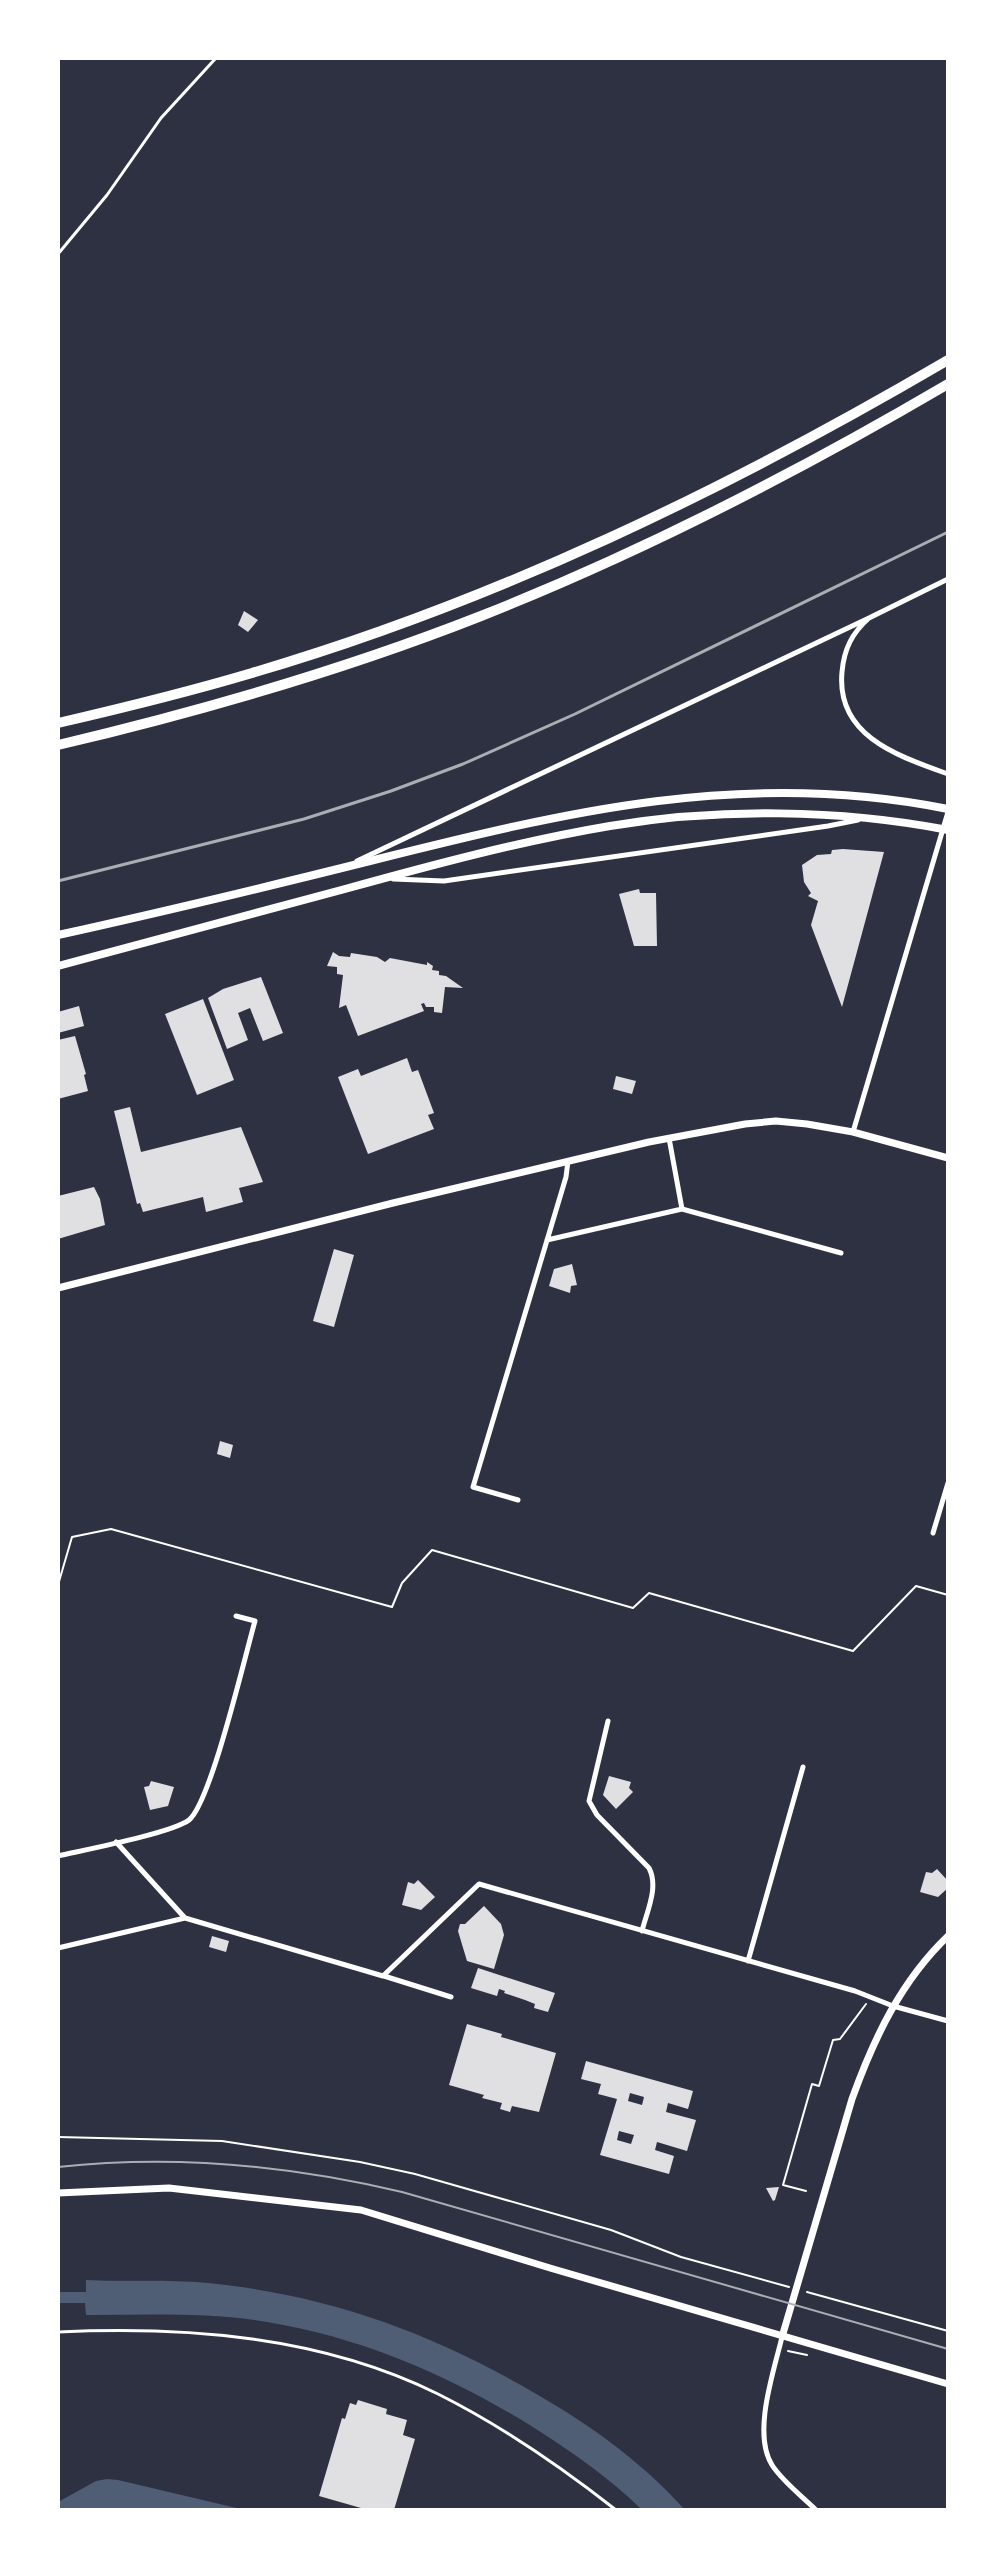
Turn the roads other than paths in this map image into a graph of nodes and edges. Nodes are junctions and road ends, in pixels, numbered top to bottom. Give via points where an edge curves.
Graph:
1 (216, 58) edge
2 (58, 254) edge
3 (948, 360) edge
4 (948, 384) edge
5 (948, 579) edge
6 (869, 618) junction
7 (58, 723) edge
8 (58, 745) edge
9 (948, 774) edge
10 (948, 810) edge
11 (862, 819) junction
12 (948, 830) edge
13 (342, 868) junction
14 (384, 878) junction
15 (58, 935) edge
16 (58, 966) edge
17 (853, 1132) junction
18 (669, 1138) junction
19 (948, 1158) edge
20 (568, 1161) junction
21 (682, 1209) junction
22 (547, 1241) junction
23 (841, 1253) dead end
24 (58, 1288) edge
25 (948, 1483) edge
26 (518, 1500) dead end
27 (933, 1533) dead end
28 (236, 1616) dead end
29 (608, 1721) dead end
30 (803, 1767) dead end
31 (116, 1842) junction
32 (58, 1856) edge
33 (185, 1918) junction
34 (642, 1931) junction
35 (948, 1936) edge
36 (58, 1948) edge
37 (748, 1961) junction
38 (383, 1976) junction
39 (451, 1997) dead end
40 (893, 2006) junction
41 (948, 2021) edge
42 (58, 2193) edge
43 (58, 2332) edge
44 (782, 2337) junction
45 (948, 2384) edge
46 (616, 2510) edge
47 (816, 2510) edge

1 - 2 lane via 161,118
3 - 7 highway via 687,502 474,596 253,673
4 - 8 highway via 708,514 481,616 258,692
5 - 6 street
6 - 9 street via 853,634 844,655 844,704 879,745
6 - 13 street
10 - 13 main road via 817,794 686,796 537,820
10 - 17 street
11 - 12 main road
11 - 14 street via 444,881
11 - 14 main road via 738,814 611,826
13 - 15 main road
14 - 16 main road
17 - 18 street via 776,1121
17 - 19 street
18 - 20 street
18 - 21 street
20 - 22 street
20 - 24 street
21 - 22 street
21 - 23 street
22 - 26 street via 473,1487
25 - 27 street
28 - 31 street via 255,1621 204,1796 190,1819
29 - 34 street via 589,1801 653,1877
30 - 37 street
31 - 32 street
31 - 33 street
33 - 36 street
33 - 38 street
34 - 37 street
34 - 38 street via 479,1884
35 - 40 street
37 - 40 street
38 - 39 street
40 - 41 street
40 - 44 street via 852,2099
42 - 44 street via 169,2188 361,2210
43 - 46 lane via 209,2334 290,2345 359,2363 438,2394 501,2429
44 - 45 street
44 - 47 street via 764,2425 767,2450 773,2466

